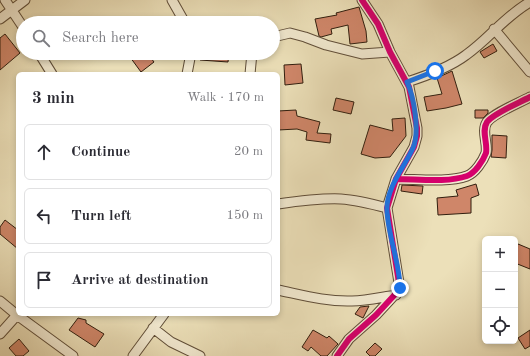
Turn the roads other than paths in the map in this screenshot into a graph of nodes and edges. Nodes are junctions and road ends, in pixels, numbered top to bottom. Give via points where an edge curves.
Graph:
1 (5, 0) edge
2 (25, 0) edge
3 (172, 0) edge
4 (362, 0) edge
5 (530, 2) edge
6 (12, 10) junction
7 (16, 16) edge
8 (181, 16) edge
9 (0, 19) edge
10 (494, 29) junction
11 (280, 35) edge
12 (390, 52) junction
13 (43, 60) edge
14 (190, 60) edge
15 (251, 60) edge
16 (51, 72) edge
17 (187, 72) edge
18 (250, 72) edge
19 (530, 72) edge
20 (407, 82) junction
21 (530, 97) edge
22 (396, 179) junction
23 (280, 204) edge
24 (387, 208) junction
25 (280, 290) edge
26 (396, 294) junction
27 (0, 301) edge
28 (16, 314) edge
29 (16, 316) edge
30 (18, 316) edge
31 (162, 316) edge
32 (153, 328) junction
33 (0, 334) edge
34 (73, 356) edge
35 (133, 356) edge
36 (200, 356) edge
37 (337, 356) edge

1 - 6 street
2 - 6 street
3 - 8 street
4 - 12 street via 378,24
5 - 10 street
6 - 7 street
6 - 9 street
10 - 19 street
10 - 20 street via 465,56
11 - 12 street via 290,33 362,54
12 - 20 street
13 - 16 street
14 - 17 street
15 - 18 street
20 - 22 street via 411,92 417,136 414,147
21 - 22 street via 488,122 485,128 485,154 470,174 449,179
22 - 24 street
23 - 24 street via 341,199
24 - 26 street via 400,280 400,288
25 - 26 street via 339,301 365,300
26 - 37 street via 349,339
27 - 28 street
29 - 33 street
30 - 34 street
31 - 32 street
32 - 35 street
32 - 36 street via 171,342

